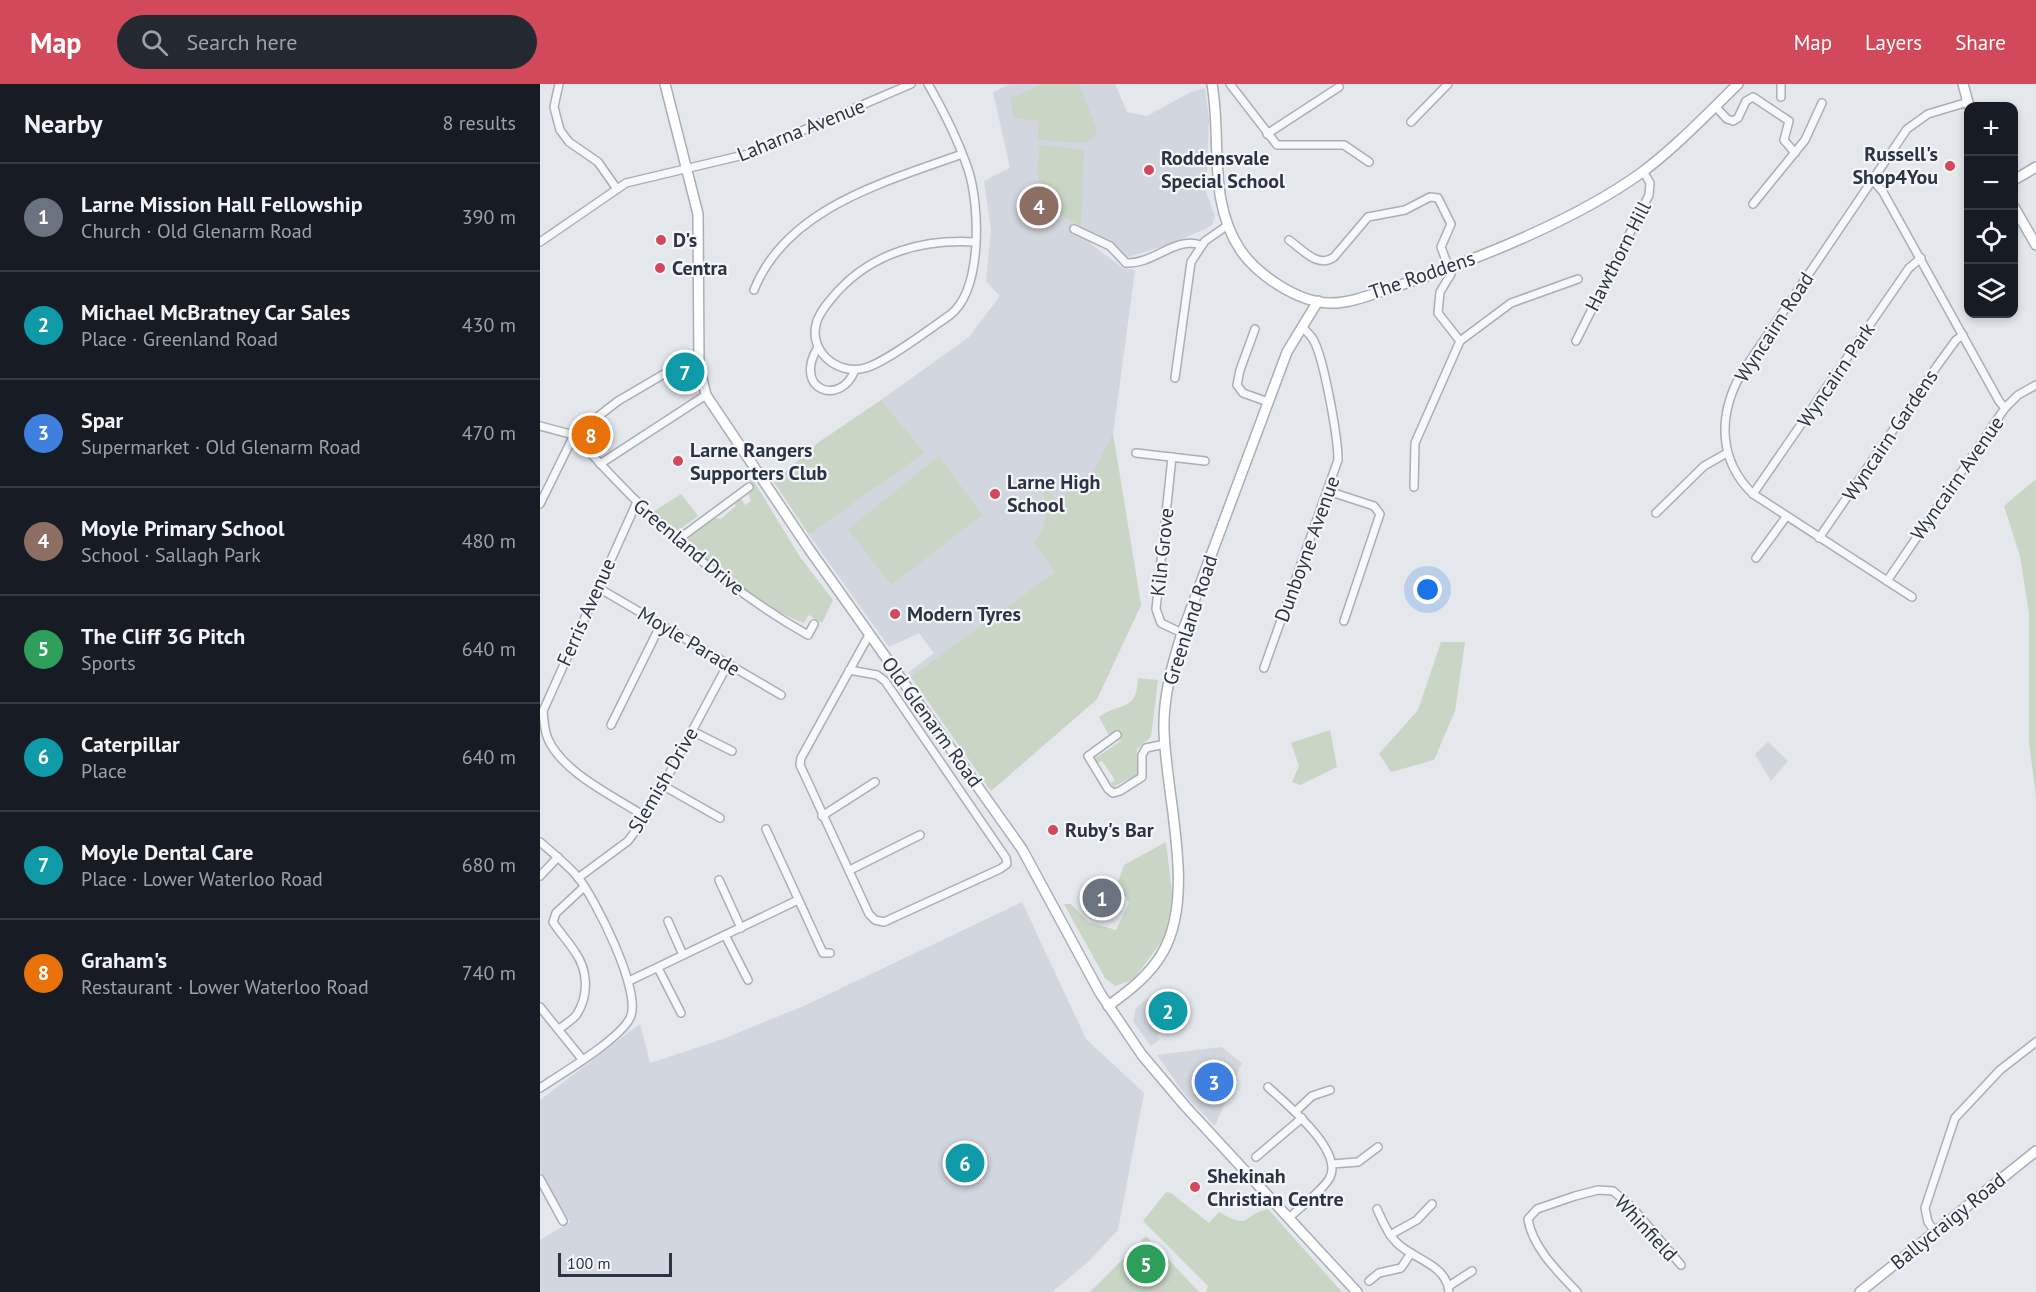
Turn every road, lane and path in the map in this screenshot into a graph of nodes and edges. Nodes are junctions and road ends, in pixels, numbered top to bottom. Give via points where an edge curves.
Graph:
1 (559, 84) edge
2 (665, 84) edge
3 (910, 84) edge
4 (928, 84) edge
5 (1212, 84) edge
6 (1230, 84) edge
7 (1738, 84) edge
8 (1781, 84) edge
9 (1963, 84) edge
10 (1444, 86) edge
11 (1339, 87) dead end
12 (1781, 97) dead end
13 (1968, 102) edge
14 (1964, 105) edge
15 (1715, 106) junction
16 (1831, 111) dead end
17 (1411, 122) dead end
18 (1267, 134) junction
19 (1795, 153) junction
20 (962, 154) junction
21 (1369, 162) dead end
22 (2036, 167) edge
23 (688, 168) junction
24 (1643, 171) junction
25 (2018, 177) edge
26 (1872, 179) junction
27 (617, 189) junction
28 (1753, 200) dead end
29 (2015, 210) edge
30 (1228, 225) junction
31 (1074, 229) dead end
32 (1289, 240) dead end
33 (540, 242) edge
34 (975, 242) junction
35 (1200, 245) junction
36 (2036, 245) edge
37 (1921, 258) junction
38 (1449, 268) junction
39 (1578, 279) dead end
40 (754, 290) dead end
41 (1318, 301) junction
42 (1302, 327) junction
43 (1255, 329) dead end
44 (1963, 335) junction
45 (1576, 340) dead end
46 (1460, 341) junction
47 (818, 347) junction
48 (698, 354) junction
49 (855, 370) junction
50 (1175, 378) dead end
51 (2036, 385) edge
52 (706, 395) junction
53 (1268, 402) junction
54 (2006, 408) junction
55 (540, 426) edge
56 (574, 435) junction
57 (1136, 453) dead end
58 (1727, 453) junction
59 (1172, 457) junction
60 (1205, 460) dead end
61 (600, 464) junction
62 (749, 487) dead end
63 (1413, 487) dead end
64 (1328, 491) junction
65 (1754, 494) junction
66 (540, 504) edge
67 (636, 504) junction
68 (1656, 513) dead end
69 (1786, 517) junction
70 (1819, 538) junction
71 (676, 541) junction
72 (1756, 558) dead end
73 (1887, 581) junction
74 (597, 587) junction
75 (1912, 597) dead end
76 (1344, 621) dead end
77 (661, 624) junction
78 (814, 624) dead end
79 (1182, 633) junction
80 (869, 635) junction
81 (728, 664) junction
82 (1264, 668) dead end
83 (849, 670) junction
84 (781, 695) dead end
85 (611, 725) dead end
86 (692, 731) junction
87 (1118, 735) dead end
88 (1165, 744) junction
89 (732, 751) dead end
90 (875, 782) dead end
91 (662, 785) junction
92 (822, 816) junction
93 (646, 817) junction
94 (720, 818) dead end
95 (766, 829) dead end
96 (920, 835) dead end
97 (540, 842) edge
98 (558, 857) junction
99 (850, 870) junction
100 (540, 876) edge
101 (578, 878) junction
102 (719, 880) dead end
103 (584, 887) junction
104 (798, 900) junction
105 (668, 921) dead end
106 (741, 928) junction
107 (725, 935) junction
108 (830, 953) dead end
109 (683, 956) junction
110 (658, 968) junction
111 (748, 980) dead end
112 (629, 981) junction
113 (1108, 1006) junction
114 (540, 1007) edge
115 (681, 1013) dead end
116 (559, 1029) junction
117 (2036, 1042) edge
118 (582, 1059) junction
119 (1268, 1087) dead end
120 (540, 1088) edge
121 (1330, 1090) dead end
122 (1296, 1111) junction
123 (1302, 1118) junction
124 (1378, 1147) dead end
125 (2036, 1151) edge
126 (1256, 1157) dead end
127 (1332, 1164) junction
128 (540, 1179) edge
129 (1432, 1204) dead end
130 (1377, 1209) dead end
131 (1289, 1218) junction
132 (563, 1221) dead end
133 (1935, 1232) junction
134 (1390, 1235) junction
135 (1411, 1253) junction
136 (1681, 1265) dead end
137 (1472, 1271) dead end
138 (1369, 1281) dead end
139 (1449, 1289) edge
140 (1357, 1292) edge
141 (1577, 1292) edge
142 (1860, 1292) edge

1 - 27 street via 554,110 560,130 569,142 598,162
2 - 23 street, Old Glenarm Road
3 - 23 street, Laharna Avenue via 748,154
4 - 20 street
5 - 30 street, The Roddens via 1218,195
6 - 18 street
7 - 15 street, The Roddens
8 - 12 street
9 - 13 street
10 - 17 street
11 - 18 street
14 - 26 street, Wyncairn Road via 1932,112 1914,122
15 - 19 street via 1733,121 1753,97 1789,121 1784,141
15 - 24 street, The Roddens
16 - 19 street via 1822,104
18 - 21 street via 1277,146 1344,145
19 - 28 street
20 - 34 street via 971,181
20 - 40 street via 862,190 826,211 783,245
22 - 25 street
23 - 27 street, Laharna Avenue via 629,182
23 - 48 street, Old Glenarm Road via 699,226
24 - 38 street, The Roddens via 1564,217
24 - 45 street, Hawthorn Hill via 1651,185 1649,195
26 - 37 street
26 - 58 street, Wyncairn Road via 1737,381 1725,414
27 - 33 street, Laharna Avenue
29 - 36 street
30 - 35 street
30 - 41 street, The Roddens via 1243,254 1259,270 1293,292
31 - 35 street via 1110,246 1126,263 1187,243
32 - 38 street via 1317,260 1327,261 1367,217 1405,210 1435,197 1443,204 1451,224 1441,247
34 - 47 street via 914,246 867,267 846,283 824,310 816,326
34 - 49 street via 969,287 962,304 871,366
35 - 50 street via 1190,265
37 - 44 street
37 - 65 street, Wyncairn Park via 1909,268
38 - 41 street, The Roddens via 1346,301
38 - 46 street via 1451,274 1440,292 1438,313
39 - 46 street via 1511,303
41 - 42 street, Greenland Road
42 - 53 street, Greenland Road via 1287,352
42 - 64 street, Dunboyne Avenue via 1317,350 1337,440 1338,462
43 - 53 street via 1237,385 1242,393
44 - 54 street
44 - 70 street, Wyncairn Gardens via 1937,366
46 - 63 street via 1415,443
47 - 49 street via 833,364
47 - 49 street via 810,373 820,389 836,390 850,380
48 - 52 street, Old Glenarm Road
48 - 56 street via 618,401
51 - 54 street, Wyncairn Avenue via 2018,395
52 - 61 street
52 - 80 street, Old Glenarm Road
53 - 79 street, Greenland Road
54 - 73 street, Wyncairn Avenue
55 - 56 street
56 - 61 street, Greenland Drive
56 - 66 street
57 - 59 street
58 - 65 street, Wyncairn Road via 1738,477
58 - 68 street via 1704,466
59 - 60 street
59 - 79 street, Kiln Grove via 1156,609 1161,623
61 - 67 street, Greenland Drive
62 - 71 street
64 - 76 street via 1374,506 1380,514
64 - 82 street, Dunboyne Avenue
65 - 69 street, Wyncairn Road
67 - 71 street, Greenland Drive
67 - 74 street, Ferris Avenue
69 - 70 street, Wyncairn Road
69 - 72 street
70 - 73 street, Wyncairn Road
71 - 78 street, Greenland Drive via 783,620 808,635
73 - 75 street, Wyncairn Road
74 - 77 street, Moyle Parade
74 - 93 street, Ferris Avenue via 543,711 547,737 569,767
77 - 81 street, Moyle Parade
77 - 85 street
79 - 88 street, Greenland Road via 1166,694
80 - 83 street
80 - 113 street, Old Glenarm Road via 1022,849
81 - 84 street, Moyle Parade
81 - 86 street, Slemish Drive
83 - 92 street via 800,765
83 - 99 street via 877,675 885,681 1000,846 1007,864 884,922 870,914
86 - 89 street
86 - 91 street, Slemish Drive
87 - 88 street via 1088,755 1112,792 1142,777 1142,755 1146,748
88 - 113 street, Greenland Road via 1179,885 1177,914 1155,965
90 - 92 street
91 - 93 street, Slemish Drive
91 - 94 street
92 - 99 street
93 - 101 street, Slemish Drive via 628,841
95 - 104 street
96 - 99 street
97 - 98 street
98 - 100 street
98 - 101 street
101 - 103 street
102 - 106 street
103 - 112 street
103 - 116 street via 556,913 553,921 576,952 586,978 576,1014
104 - 106 street
104 - 108 street via 823,953
105 - 109 street
106 - 107 street
107 - 109 street
107 - 111 street
109 - 110 street
110 - 112 street
110 - 115 street
112 - 118 street via 634,1005 630,1020
113 - 131 street, Old Glenarm Road via 1178,1098
114 - 116 street
116 - 118 street
117 - 133 street via 2000,1070 1955,1118 1925,1208
118 - 120 street
119 - 122 street
121 - 122 street via 1312,1096
122 - 123 street
123 - 126 street
123 - 127 street
124 - 127 street via 1358,1162
125 - 133 street, Ballycraigy Road
127 - 131 street via 1329,1180
128 - 132 street
129 - 134 street via 1417,1220
130 - 134 street
131 - 140 street, Old Glenarm Road
133 - 142 street, Ballycraigy Road
134 - 135 street
135 - 138 street via 1400,1269 1381,1273
135 - 139 street via 1436,1268
136 - 141 street, Whinfield via 1626,1201 1612,1191 1592,1191 1539,1208 1529,1218 1549,1260
137 - 139 street

